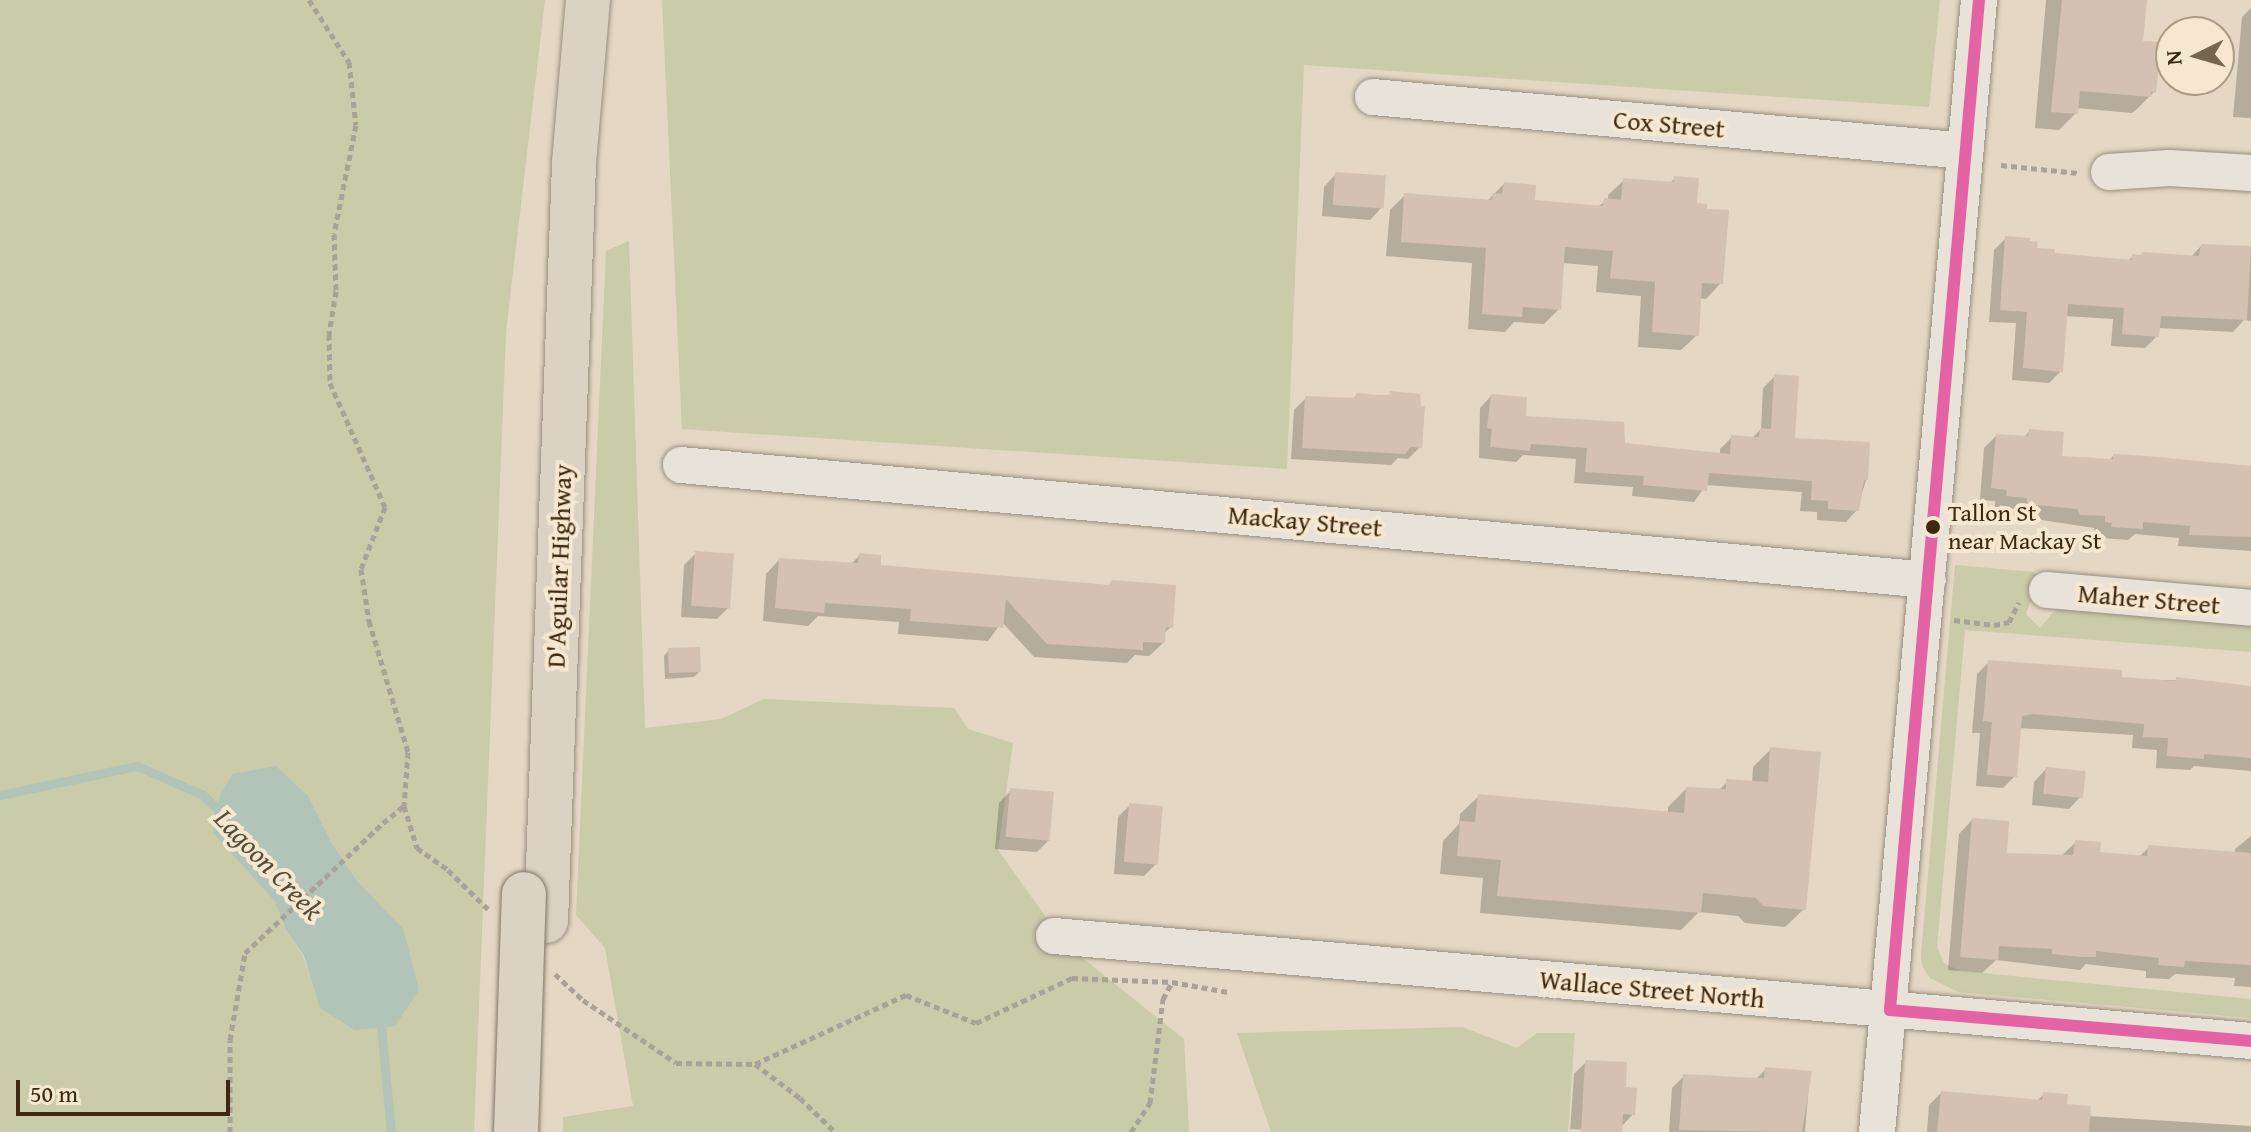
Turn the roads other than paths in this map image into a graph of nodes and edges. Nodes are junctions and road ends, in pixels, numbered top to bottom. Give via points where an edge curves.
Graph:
1 (563, 0) edge
2 (588, 0) edge
3 (1979, 0) edge
4 (1373, 97) dead end
5 (1966, 151) junction
6 (2109, 172) road end
7 (2251, 173) edge
8 (681, 465) dead end
9 (1928, 580) junction
10 (2047, 590) road end
11 (2251, 608) edge
12 (521, 910) junction
13 (1054, 936) dead end
14 (1890, 1010) junction
15 (2251, 1041) edge
16 (516, 1132) edge
17 (539, 1132) edge
18 (1877, 1132) edge

1 - 12 highway, D'Aguilar Highway via 551,142
2 - 12 highway, D'Aguilar Highway
3 - 5 street
4 - 5 street, Cox Street
5 - 9 street
6 - 7 street via 2170,168
8 - 9 street, Mackay Street
9 - 14 street
10 - 11 street, Maher Street
12 - 16 highway, D'Aguilar Highway, bridge
12 - 17 highway, D'Aguilar Highway
13 - 14 street, Wallace Street North
14 - 15 street, Wallace Street North
14 - 18 street

